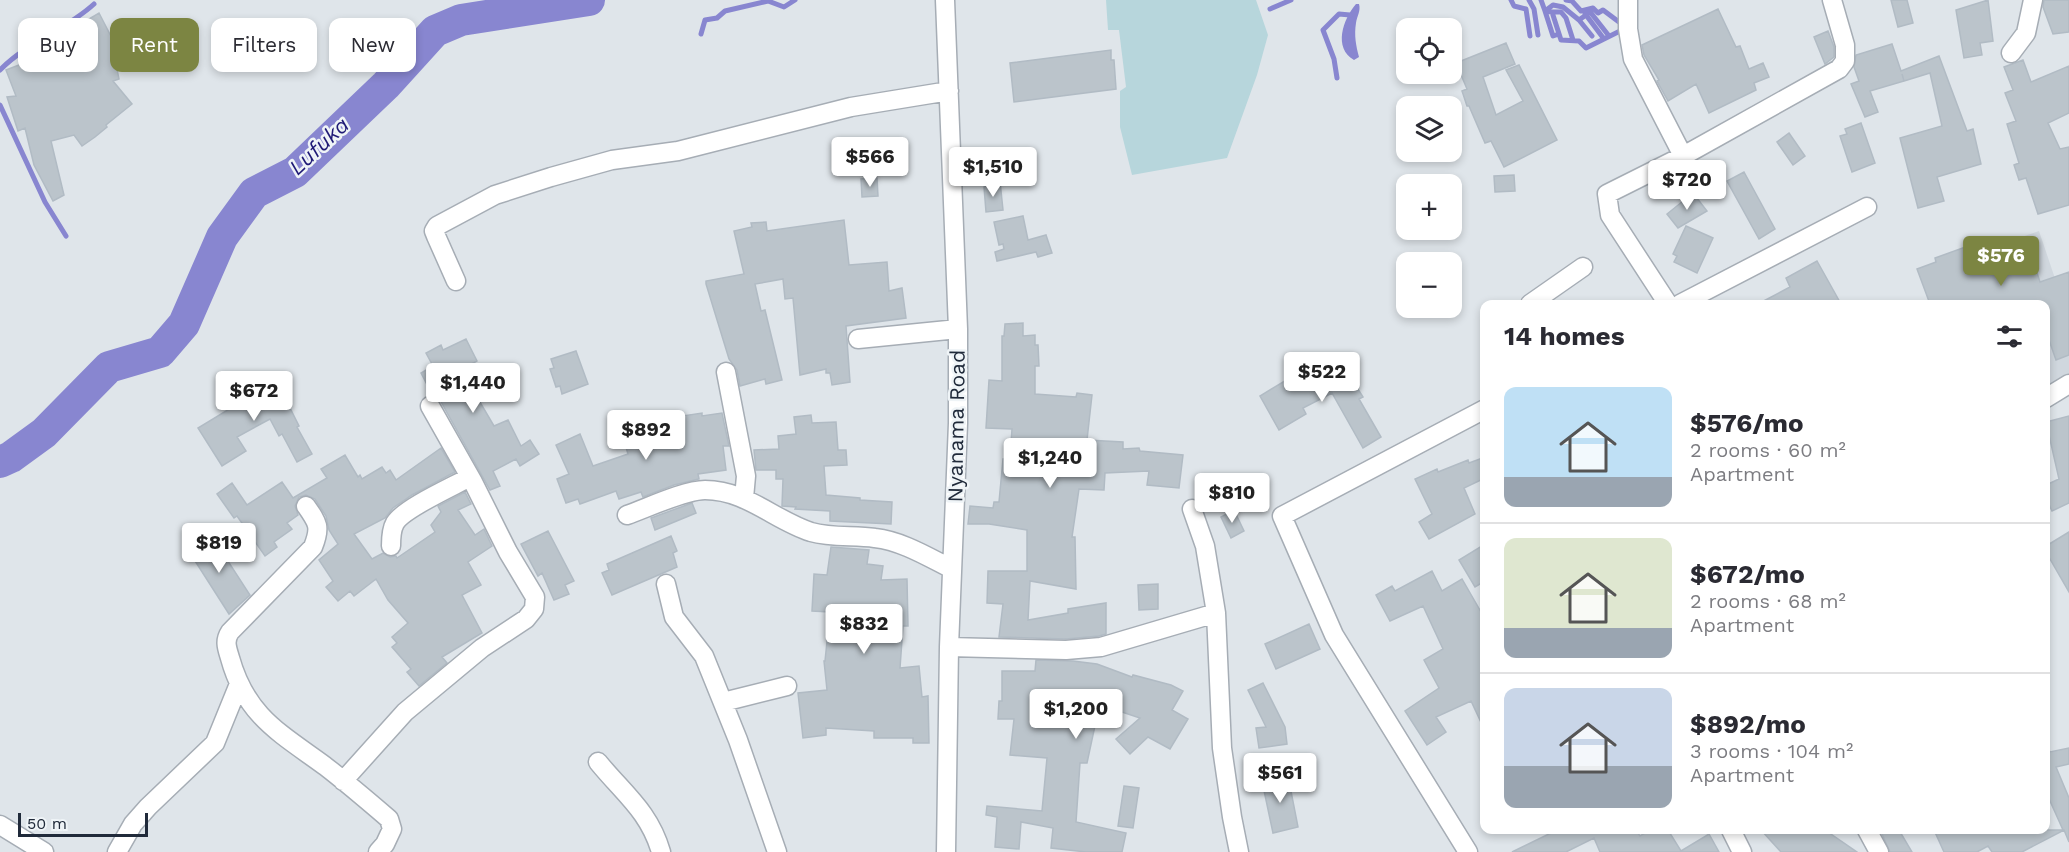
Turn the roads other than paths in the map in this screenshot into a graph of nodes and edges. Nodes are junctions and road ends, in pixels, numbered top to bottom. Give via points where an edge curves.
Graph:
1 (945, 0) edge
2 (1628, 0) edge
3 (1832, 0) edge
4 (2033, 0) edge
5 (2011, 53) dead end
6 (949, 91) junction
7 (1683, 156) junction
8 (1867, 207) dead end
9 (1583, 267) dead end
10 (456, 281) dead end
11 (1536, 300) edge
12 (1665, 300) edge
13 (1688, 300) edge
14 (958, 329) junction
15 (858, 339) dead end
16 (726, 372) dead end
17 (2069, 384) edge
18 (2050, 396) edge
19 (430, 406) dead end
20 (1480, 412) edge
21 (470, 477) junction
22 (744, 498) junction
23 (306, 506) dead end
24 (1192, 509) dead end
25 (627, 515) dead end
26 (391, 546) dead end
27 (952, 569) junction
28 (666, 584) dead end
29 (1216, 613) junction
30 (949, 647) junction
31 (239, 684) junction
32 (787, 686) dead end
33 (723, 702) junction
34 (598, 762) dead end
35 (343, 781) junction
36 (0, 825) edge
37 (1733, 834) edge
38 (1869, 834) edge
39 (44, 852) edge
40 (117, 852) edge
41 (378, 852) edge
42 (662, 852) edge
43 (777, 852) edge
44 (946, 852) edge
45 (1239, 852) edge
46 (1468, 852) edge
47 (1742, 852) edge
48 (1879, 852) edge

1 - 6 street, Nyanama Road
2 - 7 street via 1633,59
3 - 7 street via 1845,45 1845,61 1839,69
4 - 5 street via 2026,33
6 - 10 street via 851,107 678,151 612,160 495,195 436,226 436,236
6 - 14 street, Nyanama Road
7 - 12 street via 1607,194 1610,215
8 - 13 street
9 - 11 street
14 - 15 street
14 - 27 street, Nyanama Road
16 - 22 street via 746,476
17 - 18 street
19 - 21 street
20 - 46 street via 1282,516 1334,635
21 - 26 street via 396,521
21 - 35 street via 535,597 534,609 405,712
22 - 25 street via 696,490
22 - 27 street via 812,532 878,538
23 - 31 street via 318,526 313,547 227,638
24 - 29 street via 1205,546
27 - 30 street, Nyanama Road
28 - 33 street via 674,617 704,656
29 - 30 street via 1101,647
29 - 45 street via 1222,748
30 - 44 street, Nyanama Road
31 - 35 street via 268,724
31 - 40 street via 215,742 148,807
32 - 33 street
33 - 43 street
34 - 42 street via 647,818
35 - 41 street via 392,824 390,835
36 - 39 street
37 - 47 street
38 - 48 street

